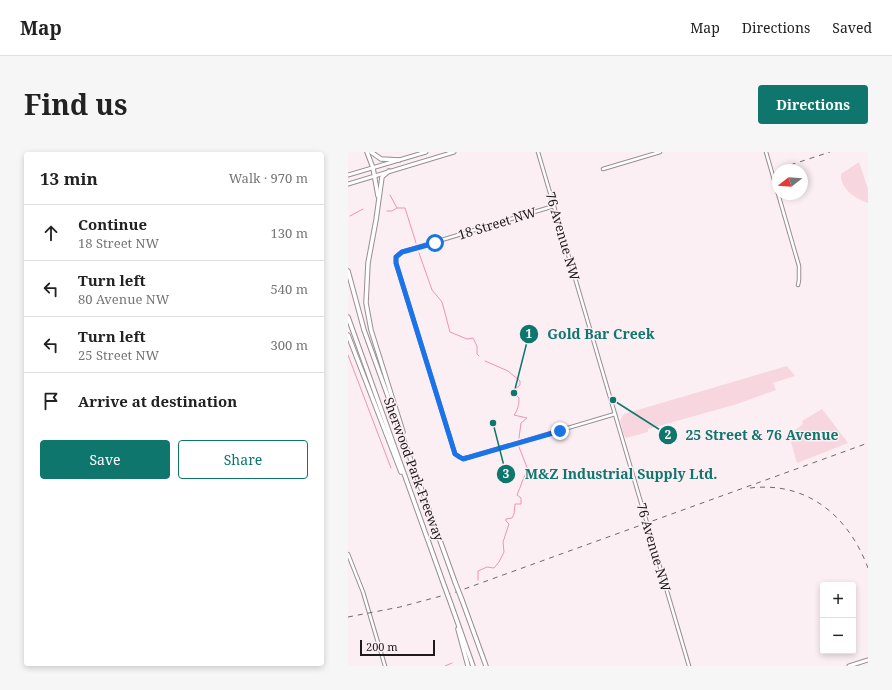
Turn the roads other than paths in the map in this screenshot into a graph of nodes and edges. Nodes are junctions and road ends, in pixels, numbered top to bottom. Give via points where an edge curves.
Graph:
1 (367, 152) edge
2 (371, 152) edge
3 (426, 152) edge
4 (454, 152) edge
5 (538, 152) edge
6 (660, 152) edge
7 (766, 152) edge
8 (399, 160) junction
9 (374, 168) junction
10 (603, 169) dead end
11 (389, 171) junction
12 (349, 175) edge
13 (375, 176) junction
14 (349, 184) edge
15 (378, 203) junction
16 (554, 206) junction
17 (348, 271) edge
18 (798, 285) dead end
19 (348, 317) edge
20 (348, 335) edge
21 (615, 414) junction
22 (404, 442) junction
23 (413, 498) junction
24 (348, 554) edge
25 (454, 612) junction
26 (868, 660) edge
27 (385, 666) edge
28 (468, 666) edge
29 (473, 666) edge
30 (487, 666) edge
31 (689, 666) edge
32 (849, 666) edge

1 - 9 highway
2 - 8 highway via 381,159
3 - 8 main road
4 - 11 main road
5 - 16 street, 76 Avenue NW
6 - 10 street
7 - 18 street via 799,266
8 - 9 main road
9 - 12 main road
9 - 13 highway
11 - 13 main road
11 - 15 highway via 382,177
13 - 14 main road
13 - 15 highway
15 - 22 highway via 368,264 367,308
16 - 21 street, 76 Avenue NW
16 - 21 street, 18 Street NW via 402,252 396,257 396,263 452,447 459,458 463,459
17 - 22 highway, Sherwood Park Freeway via 359,315
19 - 23 highway, Sherwood Park Freeway
20 - 23 highway via 403,479
21 - 31 street, 76 Avenue NW
22 - 30 highway, Sherwood Park Freeway, bridge
23 - 25 highway, Sherwood Park Freeway, bridge
24 - 27 street via 363,592
25 - 28 highway
25 - 29 highway, Sherwood Park Freeway
26 - 32 main road

